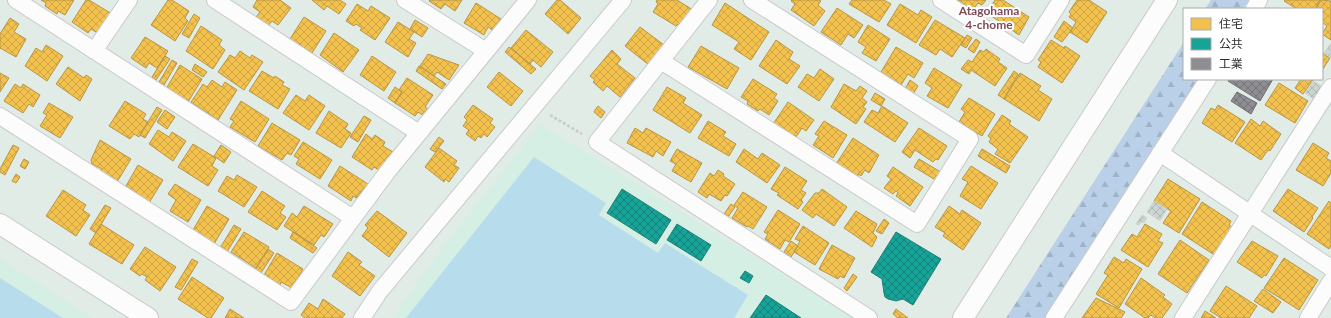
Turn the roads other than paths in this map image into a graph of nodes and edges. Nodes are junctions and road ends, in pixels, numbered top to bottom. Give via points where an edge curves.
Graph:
1 (16, 0) edge
2 (129, 0) edge
3 (215, 0) edge
4 (405, 0) edge
5 (528, 0) edge
6 (623, 0) edge
7 (709, 0) edge
8 (752, 0) edge
9 (941, 0) edge
10 (1061, 0) edge
11 (1167, 0) edge
12 (94, 51) junction
13 (486, 51) junction
14 (661, 61) junction
15 (1207, 80) edge
16 (1331, 87) edge
17 (0, 116) edge
18 (419, 133) junction
19 (1160, 152) junction
20 (1250, 213) junction
21 (353, 218) junction
22 (0, 224) edge
23 (1331, 268) edge
24 (1331, 281) edge
25 (148, 318) edge
26 (362, 318) edge
27 (869, 318) edge
28 (963, 318) edge
29 (1054, 318) edge
30 (1183, 318) edge
31 (1308, 318) edge

1 - 12 street
2 - 12 street
3 - 18 street
4 - 13 street
5 - 13 street
6 - 26 street via 380,291
7 - 14 street
8 - 14 street via 970,139 917,224
9 - 10 street via 1026,54
11 - 28 street
12 - 21 street
13 - 18 street
14 - 27 street via 597,142
15 - 19 street
16 - 20 street
17 - 21 street via 291,302
18 - 21 street
19 - 20 street
19 - 29 street
20 - 23 street
20 - 30 street
22 - 25 street
24 - 31 street

